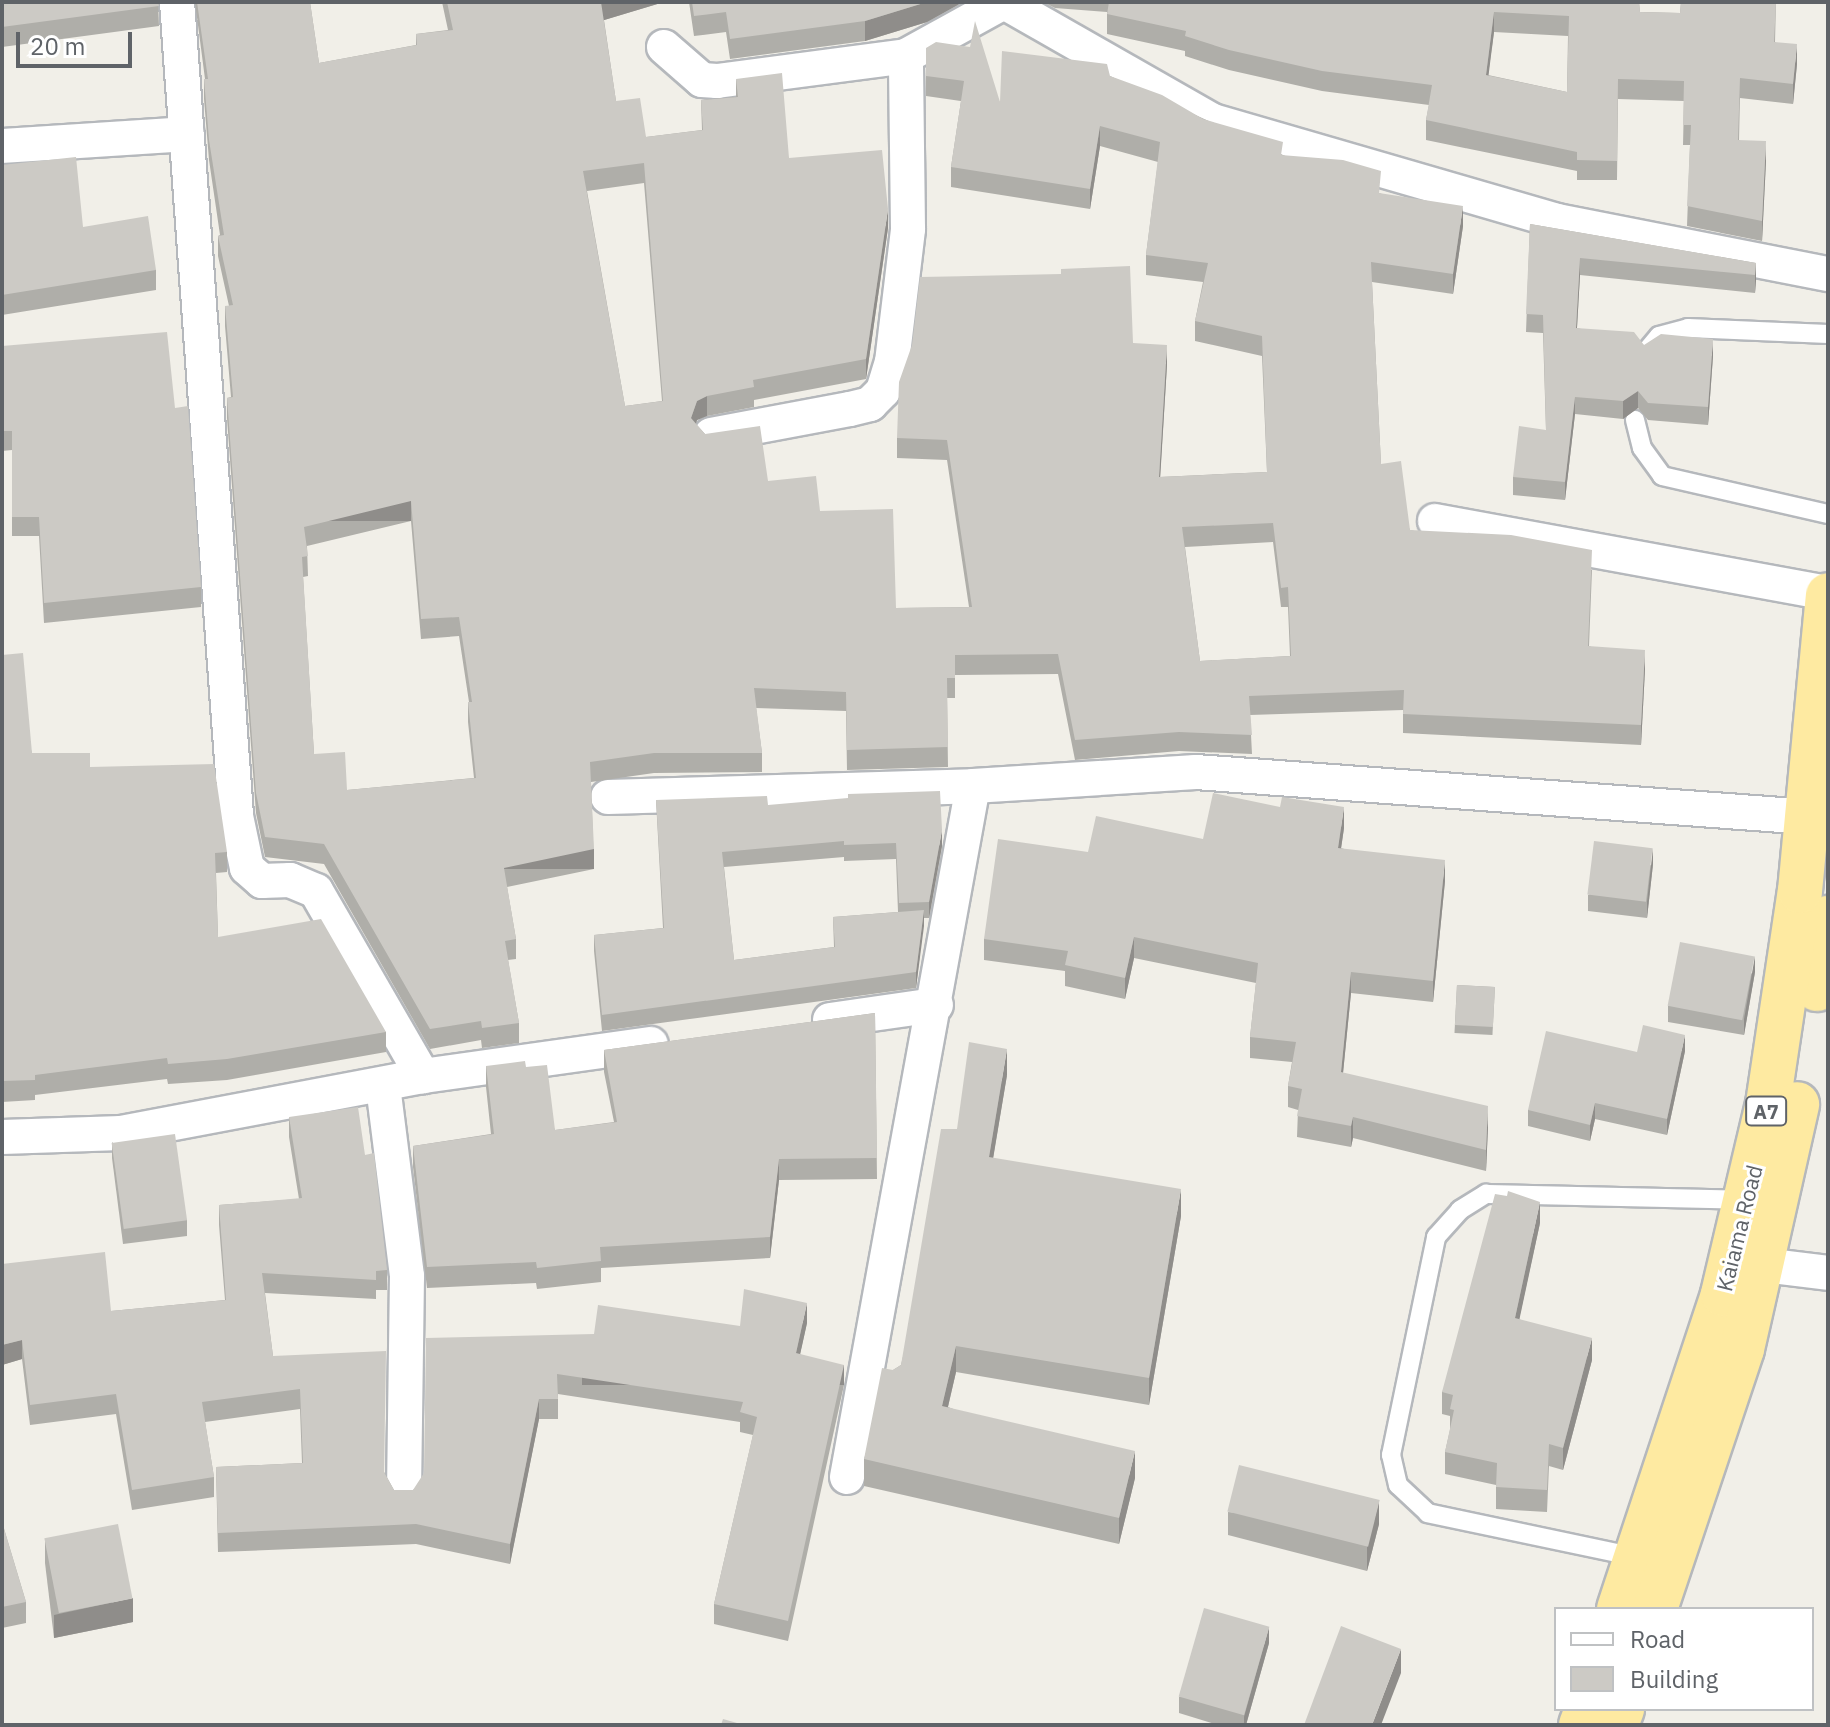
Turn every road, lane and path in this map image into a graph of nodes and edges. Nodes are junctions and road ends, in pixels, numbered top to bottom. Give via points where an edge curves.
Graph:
1 (177, 2) edge
2 (1004, 2) edge
3 (664, 47) dead end
4 (906, 56) junction
5 (187, 134) junction
6 (2, 146) edge
7 (1828, 274) edge
8 (1828, 334) edge
9 (1646, 351) edge
10 (1635, 420) dead end
11 (711, 435) edge
12 (1828, 514) edge
13 (1435, 521) dead end
14 (1828, 594) edge
15 (973, 786) junction
16 (608, 797) dead end
17 (1809, 817) junction
18 (1828, 918) edge
19 (936, 1005) junction
20 (796, 1024) edge
21 (687, 1039) edge
22 (423, 1076) junction
23 (383, 1086) junction
24 (2, 1137) edge
25 (1747, 1200) junction
26 (1763, 1265) junction
27 (1828, 1273) edge
28 (847, 1477) dead end
29 (404, 1492) edge
30 (1636, 1557) junction
31 (1620, 1607) edge
32 (1656, 1607) edge

1 - 5 street
2 - 4 street
2 - 7 street via 1213,121 1557,221
3 - 4 street via 702,80 717,81
4 - 11 street via 908,229 892,362 883,391 870,404
5 - 6 street
5 - 22 street via 236,816 247,868 262,881 290,880 316,891
8 - 9 lane via 1688,328 1659,336
10 - 12 lane via 1642,448 1662,476
13 - 14 street
14 - 17 highway, Kaiama Road / A7
15 - 16 street
15 - 17 street via 1196,772
15 - 19 street
17 - 25 highway, Kaiama Road / A7 via 1787,995
18 - 26 highway, Kaiama Road / A7 via 1787,1161
19 - 20 street
19 - 28 street
21 - 22 street
22 - 23 street
23 - 24 street via 121,1133
23 - 29 street via 407,1276
25 - 30 highway, Kaiama Road / A7 via 1692,1397
25 - 30 lane via 1486,1194 1460,1210 1436,1237 1391,1455 1398,1485 1428,1513
26 - 27 street
26 - 32 highway, Kaiama Road / A7 via 1700,1483
30 - 31 highway, Kaiama Road / A7

